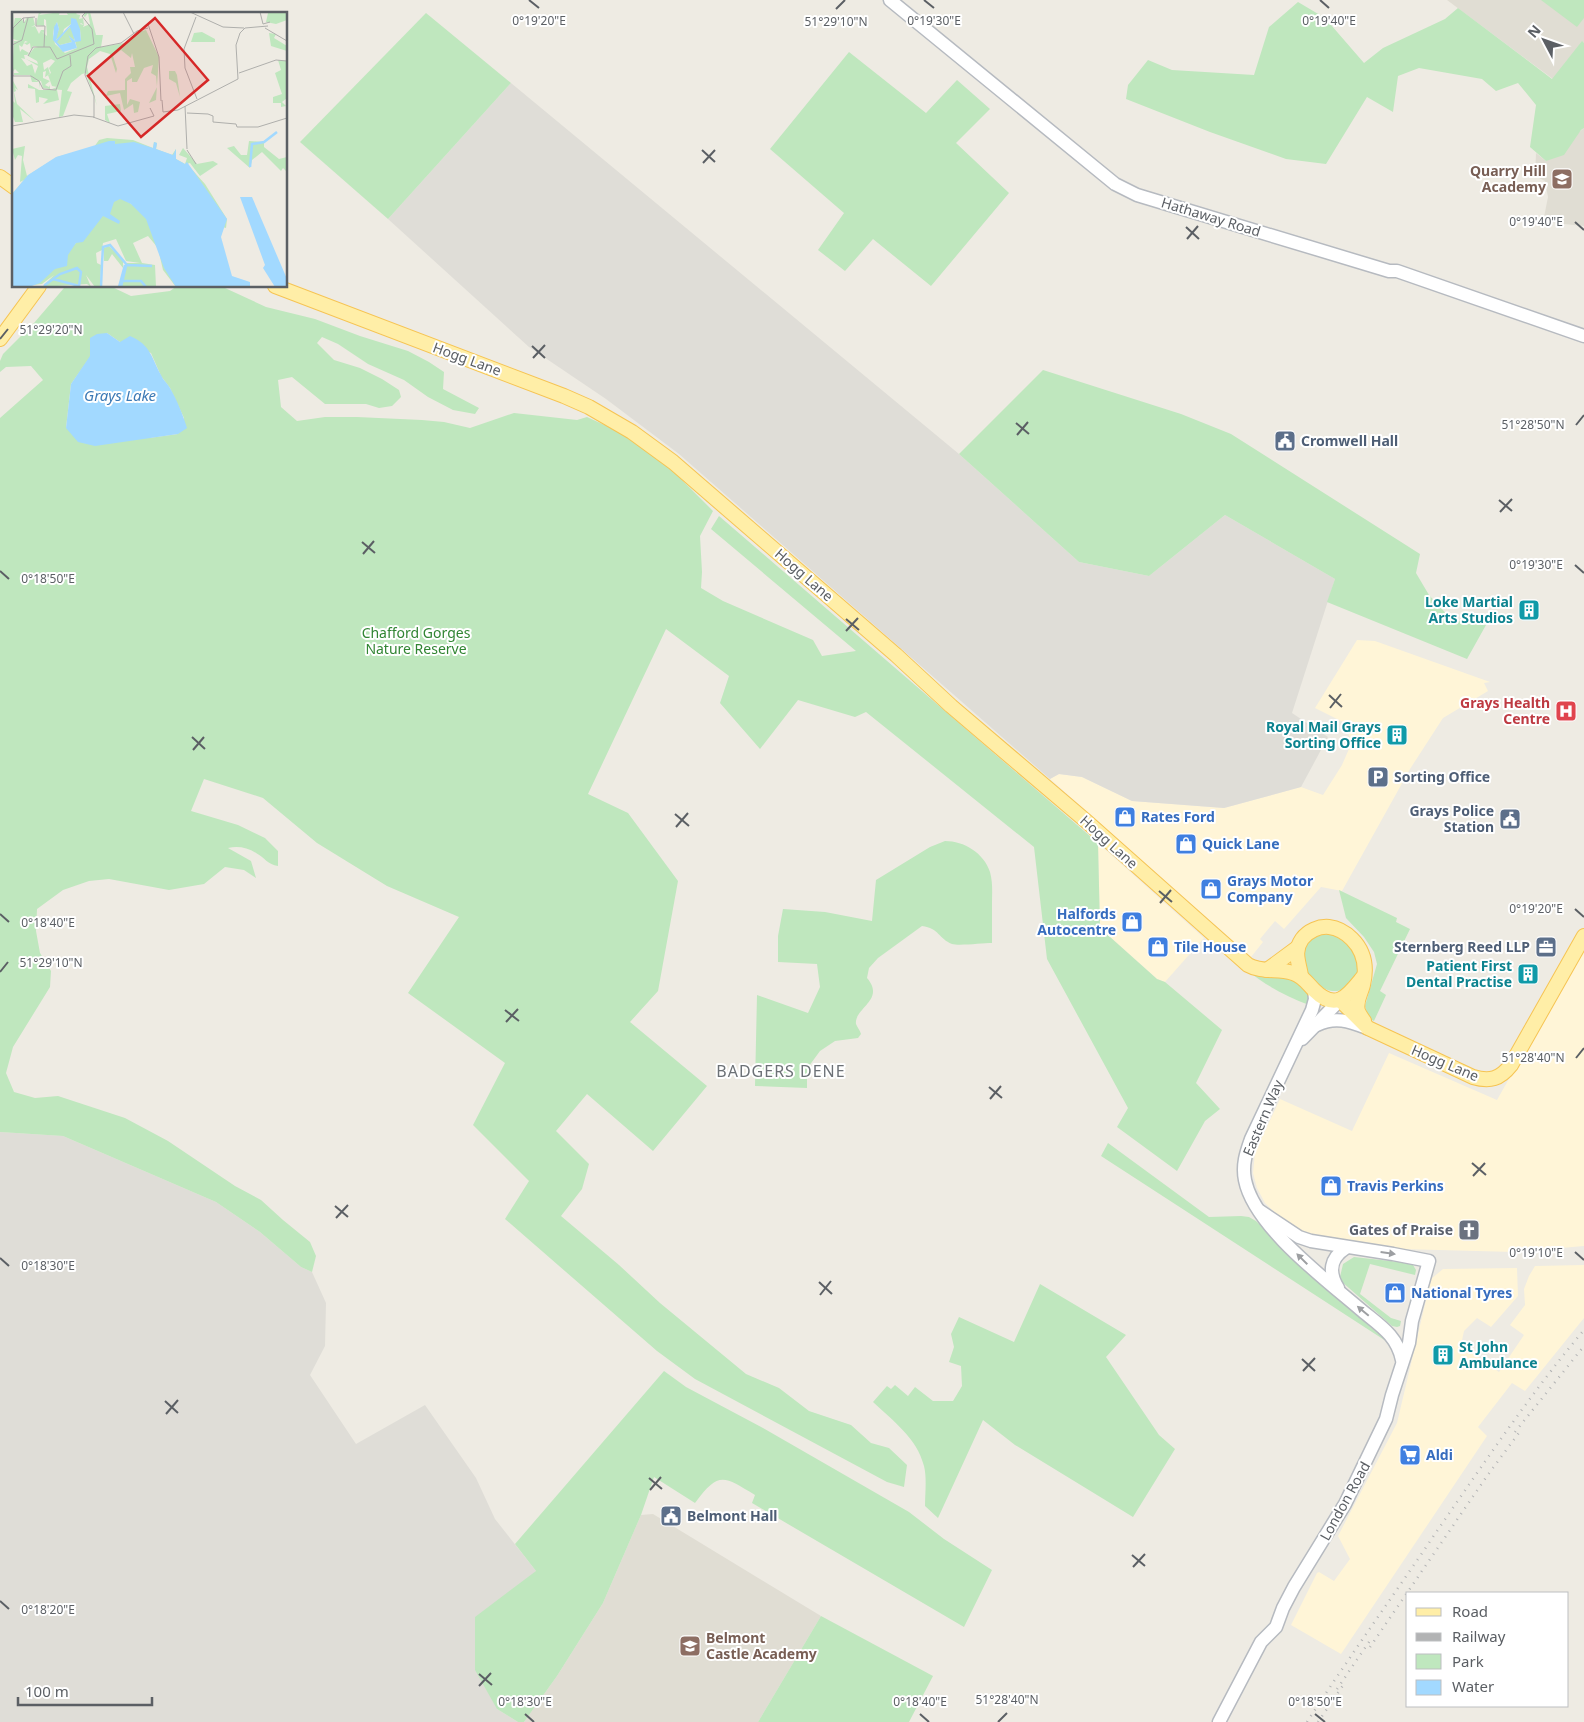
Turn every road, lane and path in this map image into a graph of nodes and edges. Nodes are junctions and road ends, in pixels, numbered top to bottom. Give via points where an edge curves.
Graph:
1 (890, 0) edge
2 (0, 177) edge
3 (12, 186) edge
4 (38, 288) edge
5 (280, 288) edge
6 (1584, 336) edge
7 (0, 338) edge
8 (1584, 936) edge
9 (1298, 948) junction
10 (1267, 970) junction
11 (1301, 976) junction
12 (1364, 977) junction
13 (1314, 990) junction
14 (1340, 1000) junction
15 (1314, 1026) junction
16 (1368, 1028) junction
17 (1292, 1053) junction
18 (1260, 1211) junction
19 (1346, 1248) junction
20 (1428, 1261) joint
21 (1339, 1291) junction
22 (1412, 1321) junction
23 (1387, 1331) junction
24 (1402, 1361) junction
25 (1219, 1722) edge

1 - 6 street, Hathaway Road via 1124,189 1178,208 1397,271
2 - 3 main road
4 - 7 main road
5 - 10 main road, Hogg Lane via 564,396 632,432 672,462 896,655 1248,965
8 - 16 main road, Hogg Lane via 1511,1065 1497,1079 1473,1077
9 - 10 main road
9 - 11 main road via 1296,957
9 - 12 main road via 1312,931 1325,927 1338,929 1363,953
10 - 11 main road, Hogg Lane via 1285,970
11 - 13 main road, Hogg Lane
12 - 14 main road
12 - 16 main road via 1358,1011
13 - 14 main road, Hogg Lane via 1326,998
13 - 17 street, Eastern Way via 1314,1004
14 - 15 street, Eastern Way
14 - 16 main road, Hogg Lane
15 - 16 street, Hogg Lane via 1337,1019
15 - 17 street, Eastern Way
17 - 18 street, Eastern Way via 1245,1156 1245,1181
18 - 19 street, Eastern Way via 1299,1237
21 -> 18 street, Eastern Way via 1302,1260
19 -> 20 street, Eastern Way
19 - 21 street via 1336,1255 1332,1266 1331,1274
20 - 22 street, London Road
23 -> 21 street, Eastern Way
22 - 23 street via 1402,1335 1395,1336
22 - 24 street, London Road
23 - 24 street, Eastern Way via 1398,1346
24 - 25 street, London Road via 1386,1419 1368,1460 1282,1608 1276,1627 1261,1642

